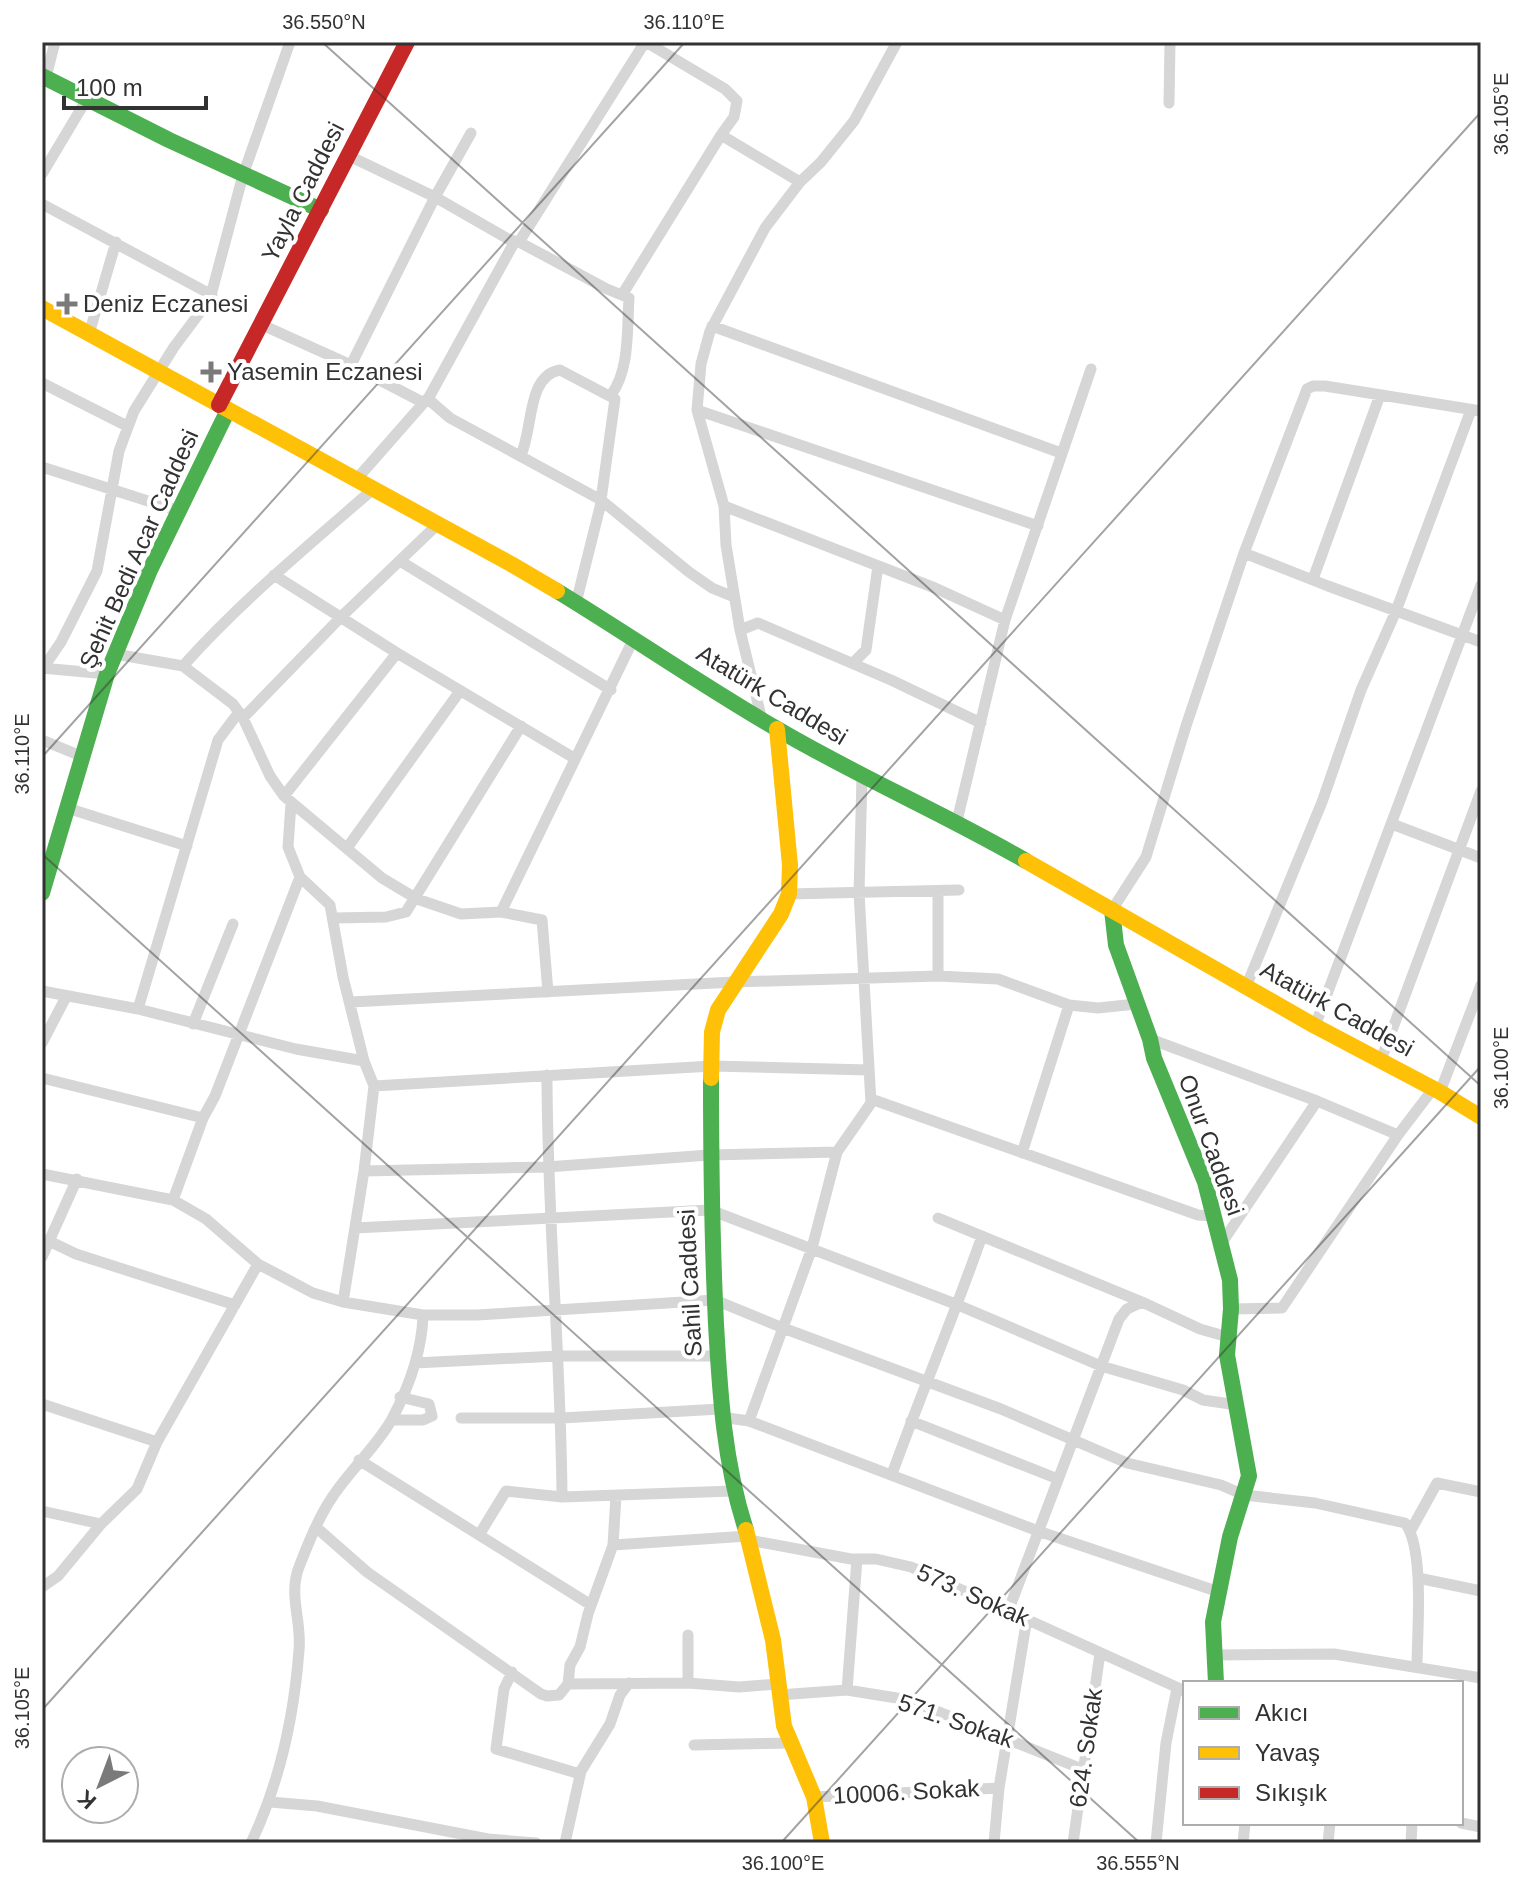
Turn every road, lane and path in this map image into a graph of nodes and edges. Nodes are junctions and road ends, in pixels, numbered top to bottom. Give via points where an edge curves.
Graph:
1 (55, 42) edge
2 (290, 42) edge
3 (407, 42) edge
4 (646, 42) edge
5 (897, 42) edge
6 (1170, 42) edge
7 (44, 77) edge
8 (88, 97) junction
9 (1169, 103) dead end
10 (471, 133) dead end
11 (721, 135) junction
12 (347, 155) junction
13 (42, 174) edge
14 (243, 175) junction
15 (800, 182) junction
16 (435, 197) junction
17 (42, 204) edge
18 (321, 210) junction
19 (517, 241) junction
20 (116, 242) junction
21 (212, 295) junction
22 (622, 295) junction
23 (42, 308) edge
24 (260, 324) junction
25 (712, 326) junction
26 (89, 334) junction
27 (351, 365) junction
28 (1091, 369) dead end
29 (159, 371) junction
30 (42, 383) edge
31 (611, 395) junction
32 (1380, 395) junction
33 (426, 401) junction
34 (223, 407) junction
35 (697, 410) junction
36 (1476, 410) edge
37 (127, 426) junction
38 (1061, 453) junction
39 (521, 455) junction
40 (42, 467) edge
41 (355, 481) junction
42 (112, 490) junction
43 (372, 490) junction
44 (601, 500) junction
45 (724, 506) junction
46 (179, 511) junction
47 (438, 524) junction
48 (1038, 526) junction
49 (1244, 553) junction
50 (400, 561) junction
51 (878, 566) junction
52 (274, 575) junction
53 (1313, 579) junction
54 (1481, 585) edge
55 (734, 597) junction
56 (576, 603) junction
57 (1396, 611) junction
58 (341, 617) junction
59 (1005, 620) junction
60 (740, 630) junction
61 (1462, 635) junction
62 (634, 638) junction
63 (1481, 642) edge
64 (397, 653) junction
65 (115, 654) junction
66 (853, 663) junction
67 (183, 666) junction
68 (42, 669) edge
69 (107, 674) junction
70 (611, 690) junction
71 (460, 691) junction
72 (241, 715) junction
73 (981, 723) junction
74 (770, 724) junction
75 (521, 726) junction
76 (42, 740) edge
77 (81, 756) junction
78 (574, 758) junction
79 (862, 776) junction
80 (1481, 791) edge
81 (288, 799) junction
82 (67, 808) junction
83 (957, 821) junction
84 (1392, 824) junction
85 (187, 846) junction
86 (347, 848) junction
87 (1457, 850) junction
88 (1481, 858) edge
89 (300, 877) junction
90 (959, 890) dead end
91 (938, 891) junction
92 (42, 893) edge
93 (859, 893) junction
94 (789, 894) junction
95 (417, 899) junction
96 (1112, 910) junction
97 (501, 912) junction
98 (335, 918) junction
99 (233, 924) dead end
100 (938, 976) junction
101 (863, 979) junction
102 (734, 982) junction
103 (1481, 985) edge
104 (1246, 987) junction
105 (42, 991) edge
106 (548, 992) junction
107 (66, 997) junction
108 (351, 1002) junction
109 (1136, 1004) junction
110 (1069, 1005) junction
111 (138, 1009) junction
112 (193, 1024) junction
113 (1315, 1026) junction
114 (238, 1035) junction
115 (1150, 1039) junction
116 (42, 1043) edge
117 (1381, 1060) junction
118 (364, 1061) junction
119 (712, 1066) junction
120 (869, 1070) junction
121 (547, 1075) junction
122 (42, 1078) edge
123 (374, 1086) junction
124 (1436, 1091) junction
125 (871, 1099) junction
126 (1317, 1101) junction
127 (1481, 1117) edge
128 (203, 1118) junction
129 (1398, 1135) junction
130 (837, 1152) junction
131 (1022, 1153) junction
132 (709, 1155) junction
133 (547, 1167) junction
134 (364, 1171) junction
135 (42, 1174) edge
136 (77, 1179) junction
137 (173, 1200) junction
138 (710, 1210) junction
139 (1212, 1216) junction
140 (551, 1218) junction
141 (938, 1218) dead end
142 (355, 1228) junction
143 (982, 1236) junction
144 (49, 1241) junction
145 (1221, 1244) junction
146 (812, 1248) junction
147 (42, 1257) edge
148 (258, 1264) junction
149 (715, 1300) junction
150 (343, 1302) junction
151 (1142, 1302) junction
152 (235, 1305) junction
153 (958, 1305) junction
154 (1231, 1309) junction
155 (558, 1310) junction
156 (423, 1315) junction
157 (783, 1328) junction
158 (1228, 1337) junction
159 (558, 1356) junction
160 (717, 1356) junction
161 (415, 1363) junction
162 (1101, 1366) junction
163 (925, 1382) junction
164 (400, 1397) junction
165 (42, 1404) edge
166 (1237, 1405) junction
167 (720, 1413) junction
168 (461, 1418) dead end
169 (562, 1418) junction
170 (392, 1420) junction
171 (749, 1421) junction
172 (911, 1421) junction
173 (1074, 1439) junction
174 (157, 1442) junction
175 (359, 1460) junction
176 (892, 1474) junction
177 (1058, 1479) junction
178 (733, 1491) junction
179 (1481, 1492) edge
180 (1244, 1495) junction
181 (616, 1496) junction
182 (562, 1497) junction
183 (42, 1511) edge
184 (101, 1524) junction
185 (317, 1528) junction
186 (1411, 1530) junction
187 (1038, 1531) junction
188 (479, 1535) junction
189 (748, 1538) junction
190 (613, 1545) junction
191 (857, 1559) junction
192 (1418, 1578) junction
193 (42, 1587) edge
194 (1481, 1591) edge
195 (1219, 1592) junction
196 (591, 1605) junction
197 (1009, 1609) junction
198 (1027, 1618) junction
199 (688, 1635) dead end
200 (1100, 1653) junction
201 (1213, 1655) junction
202 (1417, 1666) junction
203 (512, 1672) junction
204 (1481, 1678) edge
205 (1216, 1681) edge
206 (629, 1683) junction
207 (688, 1683) junction
208 (568, 1684) junction
209 (778, 1690) junction
210 (847, 1690) junction
211 (1181, 1690) edge
212 (1007, 1738) junction
213 (791, 1743) junction
214 (694, 1745) dead end
215 (1082, 1769) junction
216 (580, 1774) junction
217 (999, 1788) junction
218 (814, 1797) junction
219 (270, 1802) junction
220 (251, 1843) edge
221 (536, 1843) edge
222 (565, 1843) edge
223 (822, 1843) edge
224 (994, 1843) edge
225 (1073, 1843) edge
226 (1156, 1843) edge

1 - 7 street
2 - 14 street
3 - 12 street, Yayla Caddesi
4 - 11 street via 737,101 734,117
4 - 19 street
5 - 15 street via 854,121
6 - 9 street
7 - 8 street
8 - 13 street
8 - 14 street
10 - 16 street
11 - 15 street
11 - 22 street
12 - 16 street
12 - 18 street, Yayla Caddesi
14 - 18 street
14 - 21 street
15 - 25 street via 765,228
16 - 19 street
16 - 27 street
17 - 20 street
18 - 24 street, Yayla Caddesi
19 - 22 street
19 - 33 street
20 - 21 street
20 - 26 street
21 - 29 street
22 - 31 street via 629,298 626,346
23 - 26 street, Atatürk Caddesi
24 - 27 street
24 - 34 street, Yayla Caddesi
25 - 35 street via 701,364
25 - 38 street
26 - 29 street, Atatürk Caddesi
27 - 33 street
28 - 38 street
29 - 34 street, Atatürk Caddesi
29 - 37 street
30 - 37 street
31 - 39 street via 560,370 548,373 539,382
31 - 44 street via 616,402
32 - 36 street
32 - 49 street via 1325,386 1307,389
32 - 53 street
33 - 39 street
33 - 41 street
34 - 41 street, Atatürk Caddesi
34 - 46 street, Şehit Bedi Acar Caddesi
35 - 45 street
35 - 48 street
36 - 57 street
37 - 42 street
38 - 48 street
39 - 44 street
40 - 42 street
41 - 43 street, Atatürk Caddesi
42 - 46 street
42 - 68 street via 97,571
43 - 47 street, Atatürk Caddesi
43 - 52 street
44 - 55 street via 689,572
44 - 56 street
45 - 51 street
45 - 55 street
46 - 65 street, Şehit Bedi Acar Caddesi
47 - 50 street
47 - 56 street, Atatürk Caddesi
48 - 59 street
49 - 53 street
49 - 96 street via 1146,857
50 - 58 street
50 - 70 street
51 - 59 street
51 - 66 street via 866,650
52 - 58 street
52 - 67 street
53 - 57 street
54 - 61 street
55 - 60 street
56 - 62 street, Atatürk Caddesi
57 - 61 street
57 - 104 street
58 - 64 street
58 - 72 street
59 - 73 street
60 - 66 street via 758,623
60 - 74 street
61 - 63 street
61 - 84 street
62 - 70 street
62 - 74 street, Atatürk Caddesi
64 - 71 street
64 - 81 street
65 - 67 street
65 - 69 street, Şehit Bedi Acar Caddesi
66 - 73 street
67 - 72 street
68 - 69 street
69 - 77 street, Şehit Bedi Acar Caddesi
70 - 78 street
71 - 75 street
71 - 86 street
72 - 81 street via 270,776
72 - 85 street via 218,740
73 - 83 street
74 - 79 street, Atatürk Caddesi
74 - 94 street, Sahil Caddesi via 790,865
75 - 78 street
75 - 95 street
76 - 77 street
77 - 82 street, Şehit Bedi Acar Caddesi
78 - 97 street
79 - 83 street, Atatürk Caddesi
79 - 93 street
80 - 87 street
81 - 86 street
81 - 89 street via 288,847
82 - 85 street
82 - 92 street, Şehit Bedi Acar Caddesi
83 - 96 street, Atatürk Caddesi
84 - 87 street
84 - 113 street
85 - 111 street
86 - 95 street
87 - 88 street
87 - 117 street
89 - 98 street via 330,905
89 - 114 street
90 - 91 street
91 - 93 street
91 - 100 street
93 - 94 street
93 - 101 street
94 - 102 street, Sahil Caddesi
95 - 97 street via 461,914
95 - 98 street via 406,912
96 - 104 street, Atatürk Caddesi
96 - 109 street, Onur Caddesi via 1116,945
97 - 106 street via 542,920
98 - 108 street
99 - 112 street
100 - 101 street
100 - 110 street via 998,979
101 - 102 street
101 - 120 street
102 - 106 street
102 - 119 street, Sahil Caddesi via 712,1032
103 - 124 street
104 - 113 street, Atatürk Caddesi
105 - 107 street
106 - 108 street
107 - 111 street
107 - 116 street
108 - 118 street
109 - 110 street
109 - 115 street, Onur Caddesi
110 - 131 street
111 - 112 street
112 - 114 street
113 - 117 street, Atatürk Caddesi
114 - 118 street
114 - 128 street
115 - 126 street
115 - 139 street, Onur Caddesi via 1205,1182
117 - 124 street, Atatürk Caddesi
118 - 123 street
119 - 120 street
119 - 121 street
119 - 132 street, Sahil Caddesi
120 - 125 street
121 - 123 street
121 - 133 street
122 - 128 street
123 - 134 street
124 - 127 street, Atatürk Caddesi
124 - 129 street
125 - 130 street
125 - 131 street
126 - 129 street
126 - 145 street
128 - 137 street
129 - 154 street via 1282,1308
130 - 132 street
130 - 146 street
131 - 139 street
132 - 133 street
132 - 138 street, Sahil Caddesi
133 - 134 street
133 - 140 street
134 - 142 street
135 - 136 street
136 - 137 street
136 - 144 street
137 - 148 street via 206,1219
138 - 140 street
138 - 146 street
138 - 149 street, Sahil Caddesi
139 - 145 street, Onur Caddesi
140 - 142 street
140 - 155 street
141 - 143 street
142 - 150 street
143 - 151 street
143 - 153 street
144 - 147 street
144 - 152 street
145 - 154 street, Onur Caddesi
146 - 153 street
146 - 157 street
148 - 150 street via 313,1293
148 - 152 street
149 - 155 street
149 - 157 street
149 - 160 street, Sahil Caddesi
150 - 156 street
151 - 158 street
151 - 162 street via 1119,1319
152 - 174 street
153 - 162 street
153 - 163 street
154 - 158 street, Onur Caddesi
155 - 156 street
155 - 159 street
156 - 161 street
157 - 163 street
157 - 171 street
158 - 166 street, Onur Caddesi
159 - 160 street
159 - 161 street
159 - 169 street
160 - 167 street, Sahil Caddesi
161 - 164 street
162 - 166 street via 1203,1400
162 - 173 street
163 - 172 street
163 - 173 street
164 - 170 street
164 - 170 street via 429,1404 432,1416
165 - 174 street
166 - 180 street, Onur Caddesi via 1249,1476
167 - 169 street
167 - 171 street
167 - 178 street, Sahil Caddesi
168 - 169 street
169 - 182 street
170 - 175 street
171 - 176 street
172 - 176 street
172 - 177 street
173 - 177 street
173 - 180 street via 1127,1463
174 - 184 street via 137,1489
175 - 185 street
175 - 188 street
176 - 187 street
177 - 187 street
178 - 181 street
178 - 189 street, Sahil Caddesi
179 - 186 street via 1437,1483
180 - 186 street via 1315,1503 1405,1523
180 - 195 street, Onur Caddesi
181 - 182 street
181 - 190 street
182 - 188 street via 506,1491
183 - 184 street
184 - 193 street via 58,1576
185 - 203 street via 367,1572
185 - 219 street via 293,1583 300,1649
186 - 192 street
187 - 195 street
187 - 197 street
188 - 196 street
189 - 190 street, 573. Sokak
189 - 191 street, 573. Sokak
189 - 209 street, Sahil Caddesi via 773,1640
190 - 196 street
191 - 197 street, 573. Sokak via 911,1567
191 - 210 street
192 - 194 street
192 - 202 street
195 - 201 street, Onur Caddesi
196 - 208 street
197 - 198 street, 573. Sokak
198 - 200 street, 573. Sokak
198 - 212 street
199 - 207 street
200 - 211 street, 573. Sokak
200 - 215 street, 624. Sokak
201 - 202 street via 1334,1654
201 - 205 street, Onur Caddesi
202 - 204 street
203 - 208 street, 571. Sokak via 547,1696 559,1695
203 - 216 street via 504,1689 496,1749
206 - 207 street, 571. Sokak
206 - 208 street, 571. Sokak
206 - 216 street
207 - 209 street, 571. Sokak
209 - 210 street, 571. Sokak
209 - 213 street, Sahil Caddesi
210 - 212 street, 571. Sokak via 909,1700
211 - 226 street via 1166,1743
212 - 215 street, 571. Sokak
212 - 217 street
213 - 214 street
213 - 218 street, Sahil Caddesi
215 - 225 street, 624. Sokak
216 - 222 street
217 - 218 street, 10006. Sokak
217 - 224 street
218 - 223 street, Sahil Caddesi
219 - 220 street
219 - 221 street

